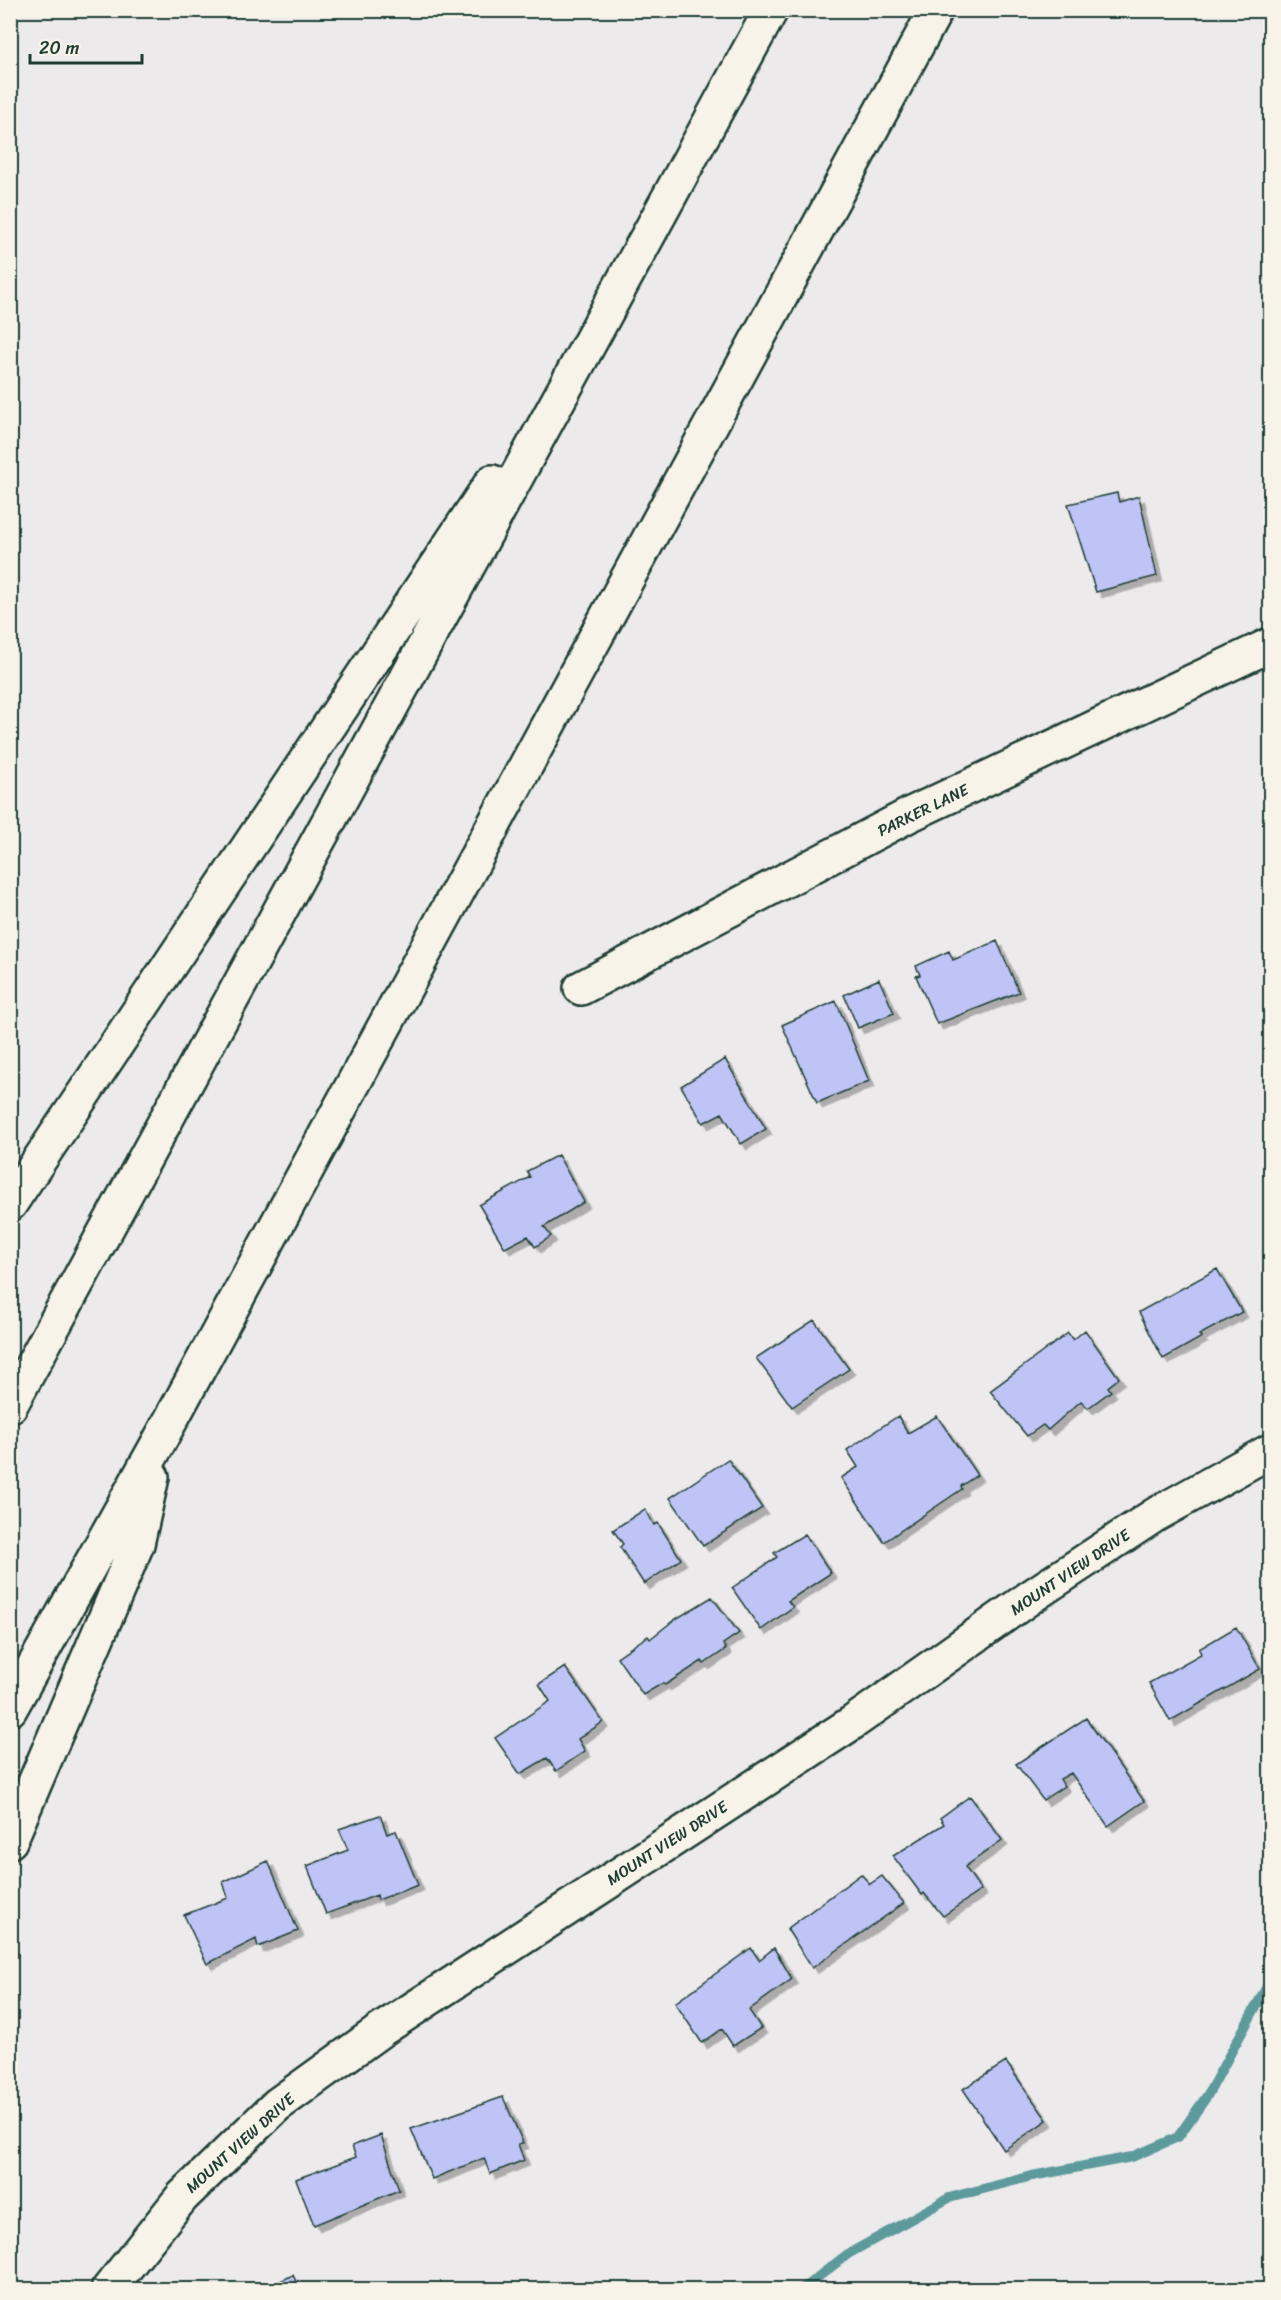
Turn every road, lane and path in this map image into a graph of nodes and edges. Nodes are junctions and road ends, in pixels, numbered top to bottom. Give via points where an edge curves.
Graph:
1 (771, 10) edge
2 (936, 10) edge
3 (611, 303) junction
4 (1270, 645) edge
5 (581, 988) dead end
6 (10, 1204) edge
7 (10, 1406) edge
8 (160, 1440) junction
9 (1270, 1451) edge
10 (10, 1709) edge
11 (10, 1841) edge
12 (108, 2289) edge

1 - 3 main road
2 - 8 main road
3 - 6 main road
3 - 7 main road
4 - 5 main road, PARKER LANE via 911,814
8 - 10 main road
8 - 11 main road via 137,1544
9 - 12 main road, MOUNT VIEW DRIVE via 1155,1515 1032,1596 852,1723 381,2030 277,2105 182,2196

